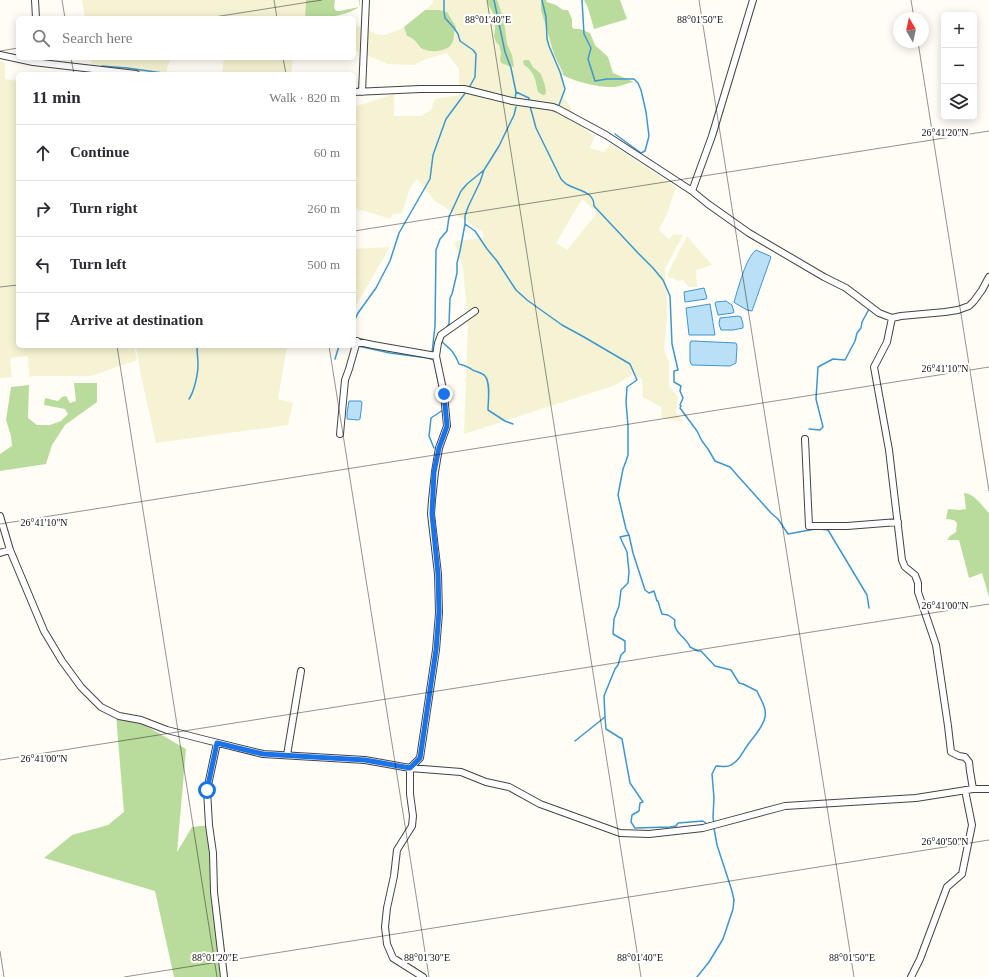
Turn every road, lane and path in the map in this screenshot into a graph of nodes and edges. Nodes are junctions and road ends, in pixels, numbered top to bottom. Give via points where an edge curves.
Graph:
1 (35, 0) edge
2 (366, 0) edge
3 (753, 0) edge
4 (36, 16) edge
5 (0, 55) edge
6 (16, 57) edge
7 (33, 60) edge
8 (121, 72) edge
9 (356, 92) edge
10 (362, 92) junction
11 (692, 191) junction
12 (989, 277) edge
13 (475, 312) dead end
14 (892, 318) junction
15 (356, 341) edge
16 (354, 348) edge
17 (429, 355) junction
18 (340, 434) dead end
19 (805, 439) dead end
20 (0, 516) edge
21 (898, 522) junction
22 (10, 550) junction
23 (0, 553) edge
24 (301, 671) dead end
25 (217, 743) junction
26 (287, 755) junction
27 (410, 768) junction
28 (973, 789) junction
29 (989, 789) edge
30 (966, 790) junction
31 (224, 977) edge
32 (423, 977) edge
33 (911, 977) edge

1 - 4 street
2 - 10 street
3 - 11 street via 712,136
5 - 6 street
7 - 8 street
9 - 10 street
10 - 11 street via 420,88 467,90 512,101 553,107 606,135
11 - 14 street via 748,233 846,288 879,313
12 - 14 street via 969,306 945,312
13 - 17 street via 441,335
14 - 21 street via 887,342 874,367 890,450
15 - 17 street
16 - 18 street via 346,380
17 - 27 street via 444,394 447,426 434,472 432,500 439,612 420,758
19 - 21 street via 809,526
20 - 22 street
21 - 28 street via 902,560 905,567 915,575 918,592 936,645 951,752 965,757 969,762
22 - 23 street
22 - 25 street via 44,631 62,661 101,707 119,716
24 - 26 street
25 - 26 street via 263,754
25 - 31 street via 207,790 214,892
26 - 27 street via 365,760
27 - 30 street via 461,772 486,782 509,787 540,804 620,832 649,834 703,828 786,806 916,798
27 - 32 street via 412,826 397,850 385,927 387,944 393,958
28 - 29 street
28 - 30 street
30 - 33 street via 972,825 962,874 947,887

